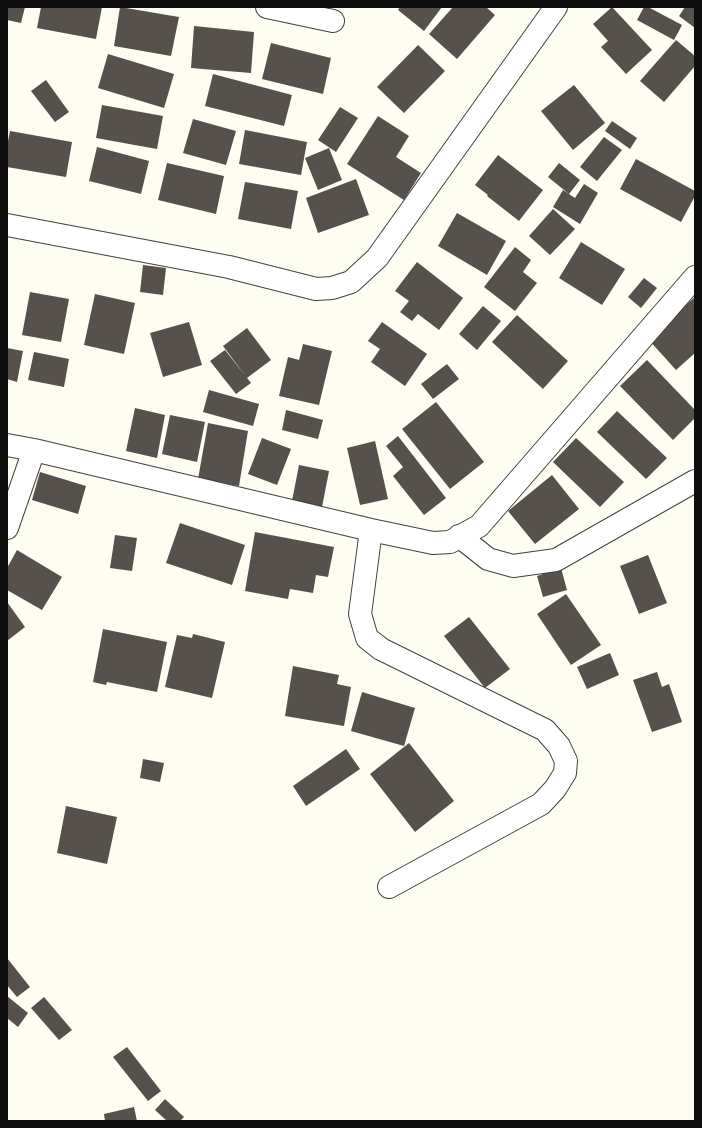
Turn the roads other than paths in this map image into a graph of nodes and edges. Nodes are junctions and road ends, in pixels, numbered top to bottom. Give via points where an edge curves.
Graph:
1 (267, 7) edge
2 (556, 7) edge
3 (333, 21) dead end
4 (7, 225) edge
5 (695, 277) edge
6 (7, 445) edge
7 (34, 450) junction
8 (695, 481) edge
9 (7, 528) edge
10 (371, 530) junction
11 (459, 536) junction
12 (389, 887) dead end

1 - 3 street
2 - 4 street via 377,258 351,282 332,288 316,289 229,267
5 - 11 street via 478,526
6 - 7 street
7 - 9 street
7 - 10 street
8 - 11 street via 556,560 513,566 488,559
10 - 11 street via 433,543 450,542
10 - 12 street via 360,614 367,638 381,649 545,730 559,746 566,761 564,773 555,789 541,804

